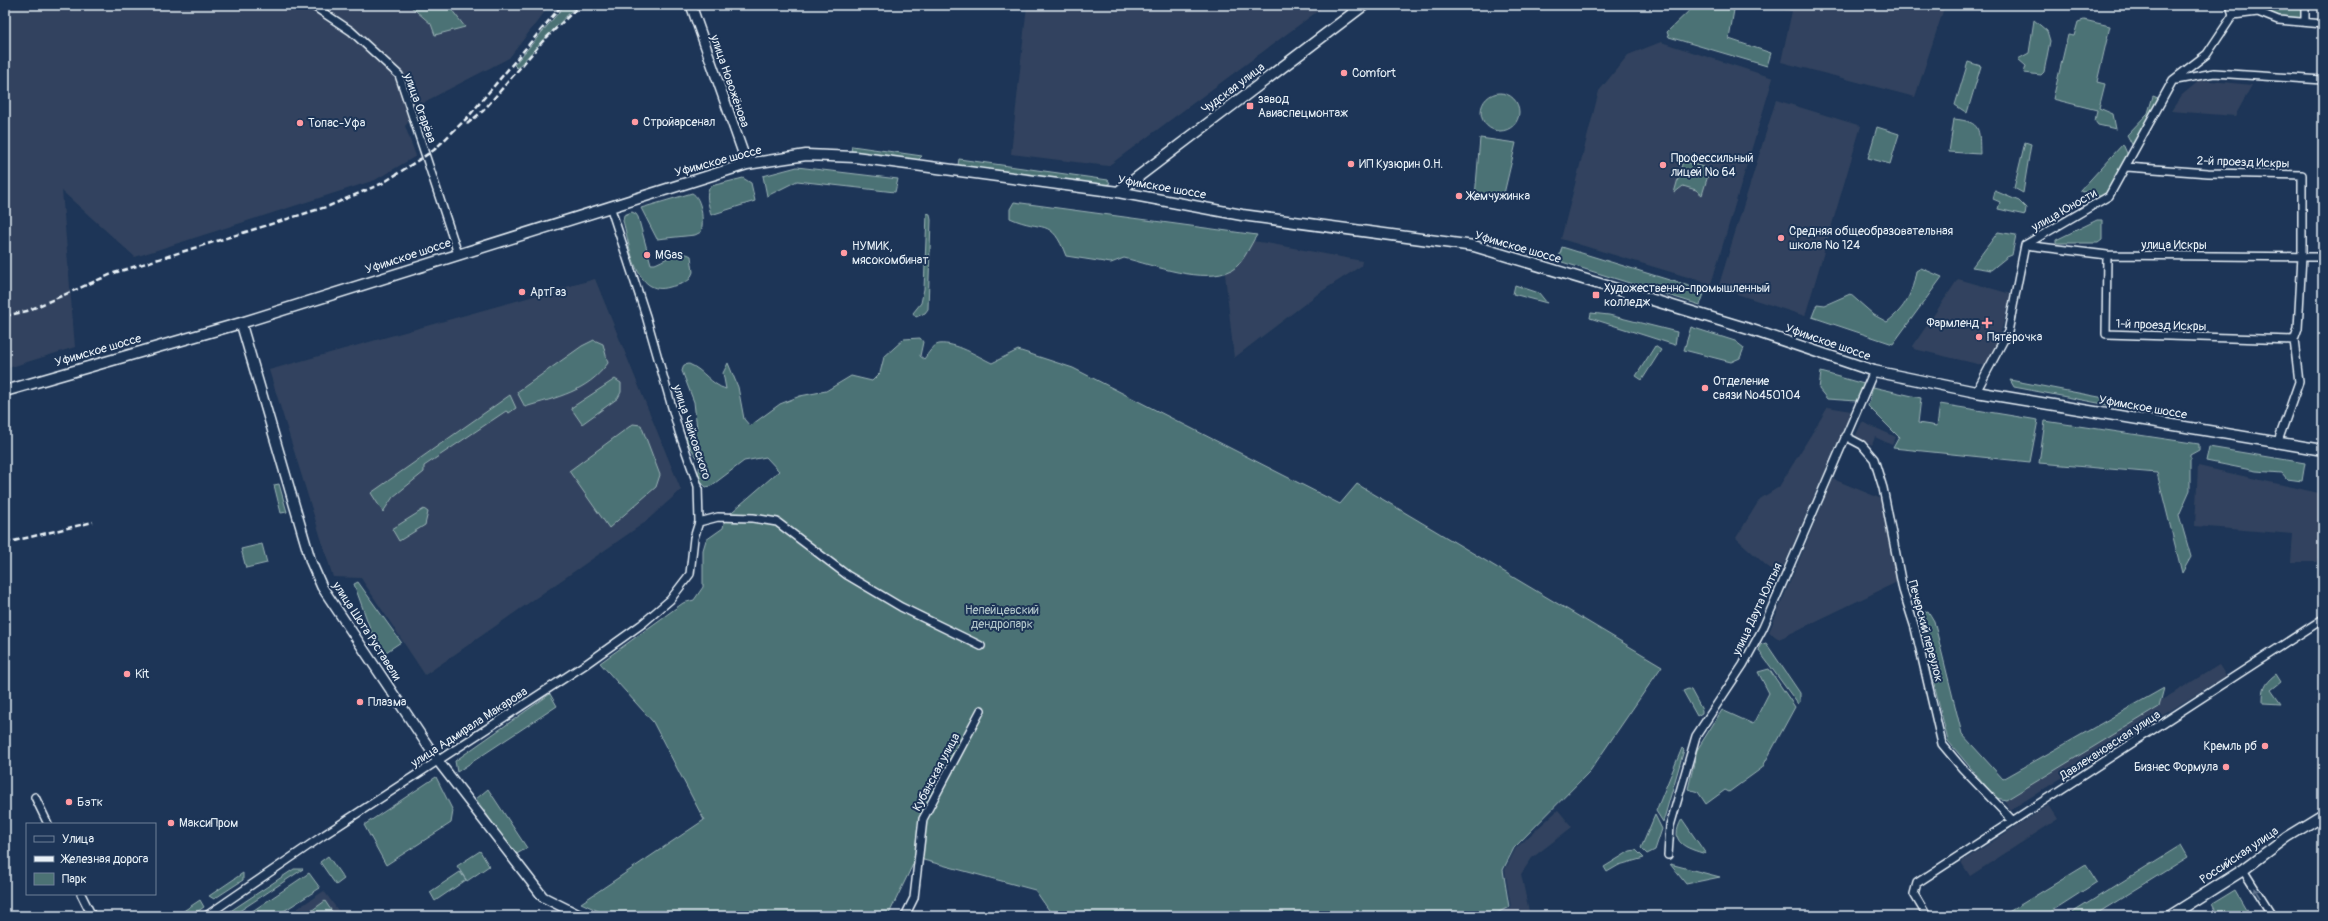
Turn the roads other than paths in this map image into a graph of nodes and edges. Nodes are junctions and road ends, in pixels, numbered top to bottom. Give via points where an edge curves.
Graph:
1 (312, 5) edge
2 (691, 5) edge
3 (1364, 5) edge
4 (2230, 5) edge
5 (2237, 5) edge
6 (2305, 5) edge
7 (2233, 16) junction
8 (2305, 22) junction
9 (2323, 24) edge
10 (2173, 80) junction
11 (2323, 80) edge
12 (747, 164) junction
13 (2127, 167) junction
14 (1118, 192) junction
15 (610, 206) junction
16 (2025, 245) junction
17 (458, 254) junction
18 (2107, 255) junction
19 (2302, 256) junction
20 (2323, 257) edge
21 (241, 323) junction
22 (2294, 340) junction
23 (1874, 371) junction
24 (5, 391) edge
25 (1976, 392) junction
26 (1845, 436) junction
27 (2278, 444) junction
28 (2323, 450) edge
29 (698, 522) junction
30 (2323, 619) edge
31 (981, 646) dead end
32 (981, 710) dead end
33 (438, 761) junction
34 (35, 797) dead end
35 (2323, 815) edge
36 (2012, 820) junction
37 (48, 823) edge
38 (1668, 855) dead end
39 (2243, 870) junction
40 (82, 895) edge
41 (92, 916) edge
42 (206, 916) edge
43 (581, 916) edge
44 (905, 916) edge
45 (1927, 916) edge
46 (2170, 916) edge
47 (2272, 916) edge

1 - 17 street, улица Огарёва via 351,30 398,75
2 - 12 street, улица Новожёнова
3 - 14 main road, Чудская улица
4 - 7 street
5 - 7 street, улица Юности
6 - 8 street
7 - 8 street via 2258,12 2278,20
7 - 10 street, улица Юности via 2208,54
8 - 9 street
10 - 11 street via 2214,72
10 - 13 street, улица Юности
12 - 14 main road, Уфимское шоссе via 806,155 855,157
12 - 15 main road, Уфимское шоссе
13 - 16 street, улица Юности via 2104,201
13 - 19 street, 2-й проезд Искры via 2208,173 2302,175
14 - 23 main road, Уфимское шоссе via 1242,215 1474,246 1752,330
15 - 17 main road, Уфимское шоссе
15 - 29 street, улица Чайковского via 698,486
16 - 18 street, улица Искры
16 - 25 street, улица Юности via 2008,332
17 - 21 main road, Уфимское шоссе
18 - 19 street, улица Искры
18 - 22 street, 1-й проезд Искры via 2106,334
19 - 20 street, улица Искры
19 - 22 street via 2298,329
21 - 24 main road, Уфимское шоссе
21 - 33 street, улица Шота Руставели via 317,576
22 - 27 street via 2299,382
23 - 25 main road, Уфимское шоссе
23 - 26 street, улица Даута Юлтыя
25 - 27 main road, Уфимское шоссе
26 - 36 street, Печерский переулок via 1862,445 1874,459 1883,488 1903,590 1917,636 1942,744
26 - 38 street, улица Даута Юлтыя via 1763,628 1743,665 1696,736 1670,826
27 - 28 main road, Уфимское шоссе
29 - 31 street via 718,517 777,522 848,575 901,607
29 - 33 street, улица Адмирала Макарова via 690,574 670,600 642,624 586,664
30 - 36 street, Давлекановская улица
32 - 44 street, Кубанская улица via 923,819 914,898
33 - 42 street, улица Адмирала Макарова
33 - 43 street, улица Шота Руставели via 543,897
34 - 37 street
35 - 39 main road, Российская улица
36 - 45 street, Давлекановская улица via 1917,884 1914,894
39 - 46 main road, Российская улица
47 -> 39 street
40 - 41 street

